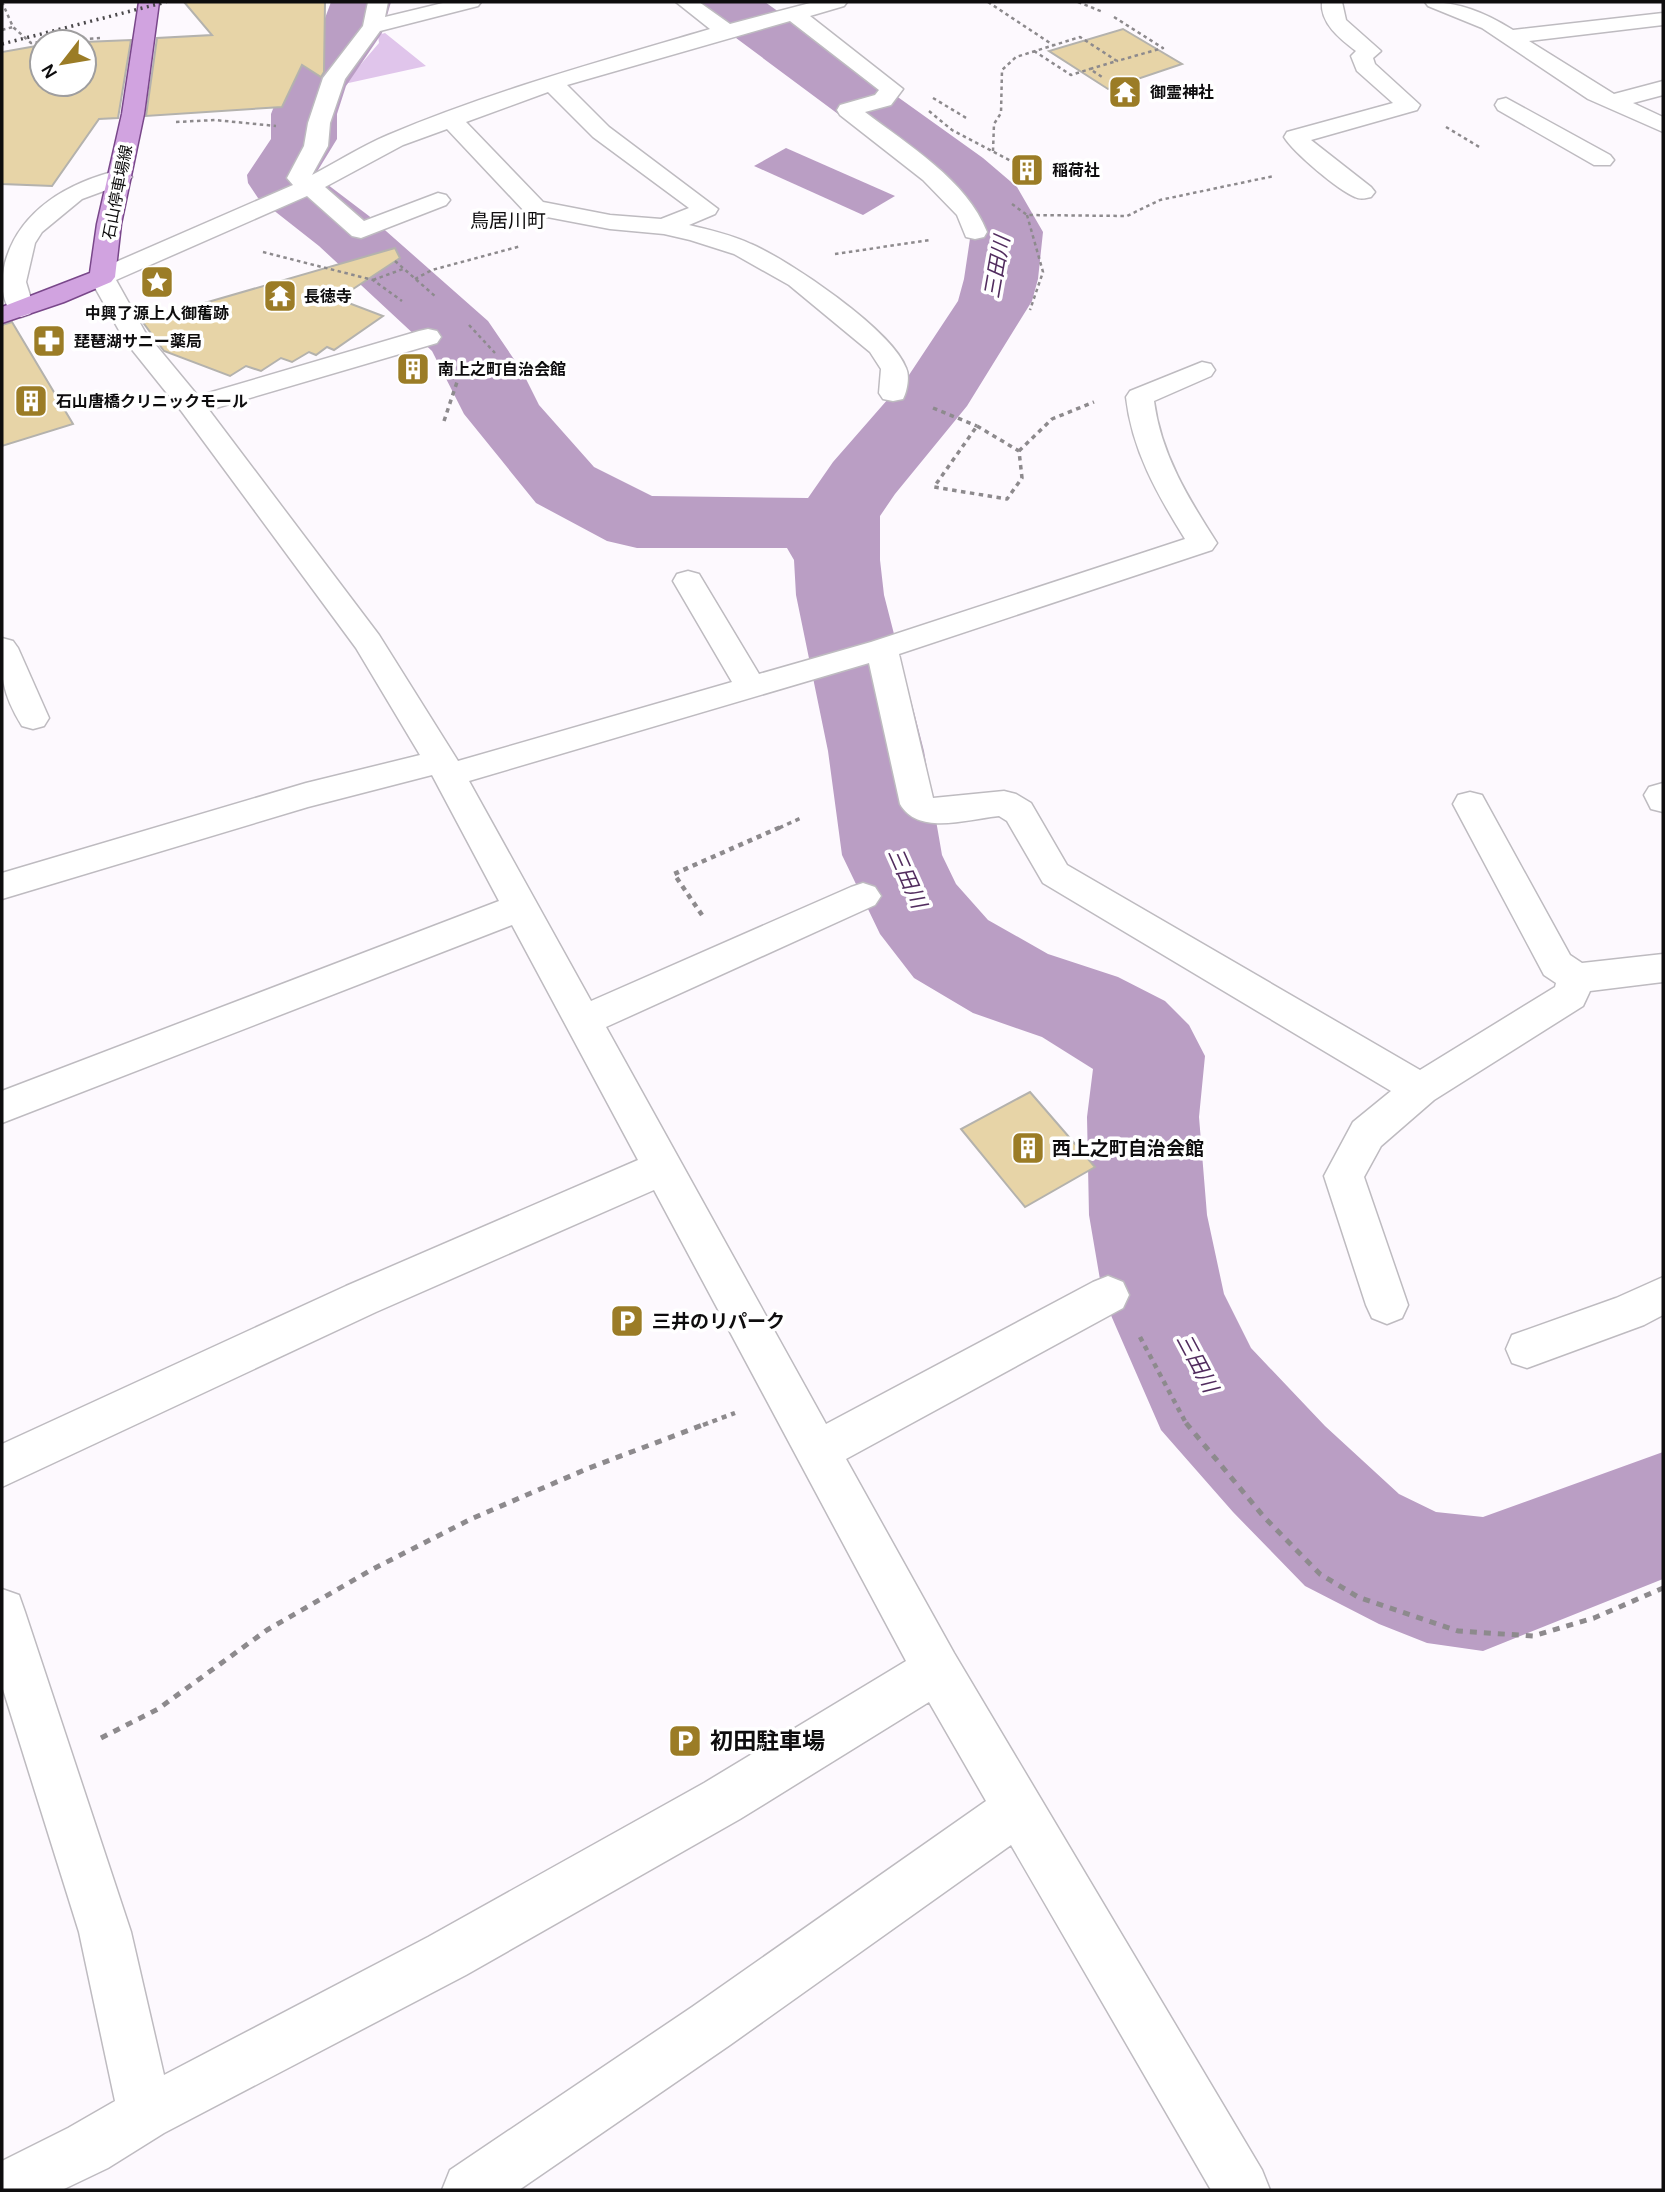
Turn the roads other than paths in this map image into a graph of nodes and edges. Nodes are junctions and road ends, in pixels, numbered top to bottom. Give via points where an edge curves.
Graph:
1 (149, 2) edge
2 (378, 2) edge
3 (471, 2) edge
4 (686, 2) edge
5 (749, 2) edge
6 (837, 2) edge
7 (1332, 2) edge
8 (1435, 2) edge
9 (780, 16) junction
10 (1663, 19) edge
11 (373, 27) junction
12 (733, 29) junction
13 (1508, 37) junction
14 (552, 83) junction
15 (1663, 88) edge
16 (1604, 97) junction
17 (1574, 102) dead end
18 (1506, 105) dead end
19 (1551, 110) dead end
20 (1528, 118) junction
21 (450, 120) junction
22 (1663, 125) edge
23 (1602, 160) dead end
24 (120, 177) junction
25 (308, 187) junction
26 (1363, 192) dead end
27 (438, 200) dead end
28 (664, 227) junction
29 (975, 232) road end
30 (102, 277) junction
31 (12, 312) edge
32 (428, 337) road end
33 (1202, 370) dead end
34 (893, 393) dead end
35 (192, 406) junction
36 (688, 581) dead end
37 (2, 648) edge
38 (876, 651) junction
39 (751, 688) junction
40 (33, 718) dead end
41 (445, 768) junction
42 (1470, 804) dead end
43 (2, 887) edge
44 (863, 896) dead end
45 (521, 907) junction
46 (1663, 968) edge
47 (1576, 978) junction
48 (583, 1021) junction
49 (1420, 1089) junction
50 (2, 1107) edge
51 (662, 1168) junction
52 (1108, 1295) road end
53 (1663, 1295) edge
54 (1387, 1305) dead end
55 (1527, 1349) dead end
56 (818, 1451) junction
57 (2, 1466) edge
58 (2, 1612) edge
59 (937, 1670) junction
60 (1020, 1808) junction
61 (145, 2114) junction
62 (2, 2190) edge
63 (470, 2190) edge
64 (1242, 2190) edge

1 - 24 main road, 石山停車場線
2 - 11 street
3 - 11 street
4 - 12 street
5 - 9 street
6 - 9 street
7 - 26 street via 1334,19 1370,51 1362,56 1365,66 1409,105 1295,137
8 - 13 street via 1489,24
9 - 12 street
9 - 29 street via 892,89 883,100 848,110 931,175 968,213
10 - 13 street
11 - 25 street via 334,78 319,137 299,178
12 - 14 street
13 - 16 street
14 - 21 street
14 - 28 street via 601,132 706,209
15 - 16 street
16 - 17 street
16 - 22 street
18 - 20 street
19 - 20 street
20 - 23 street
21 - 25 street via 395,140
21 - 28 street via 535,208
24 - 30 main road, 石山停車場線
24 - 31 street via 75,194 21,227 23,243 13,282
25 - 27 street via 361,231
25 - 30 street
28 - 34 street via 743,249 790,276 880,347 894,369
30 - 31 main road
30 - 35 street via 134,335
32 - 35 street
33 - 38 street via 1140,397 1141,420 1162,479 1202,543
35 - 41 street via 369,642
36 - 39 street
37 - 40 street
38 - 39 street
38 - 49 street via 917,804 926,811 1004,803 1018,812 1055,874
39 - 41 street
41 - 43 street via 306,796
41 - 45 street
42 - 47 street via 1557,965
44 - 48 street
45 - 48 street
45 - 50 street
46 - 47 street
47 - 49 street via 1570,996
48 - 51 street
49 - 54 street via 1367,1134 1344,1176
51 - 56 street
51 - 57 street via 361,1299
52 - 56 street
53 - 55 street
56 - 59 street
58 - 61 street via 105,1932
59 - 60 street
59 - 61 street via 722,1801 471,1942
60 - 63 street
60 - 64 street
61 - 62 street

